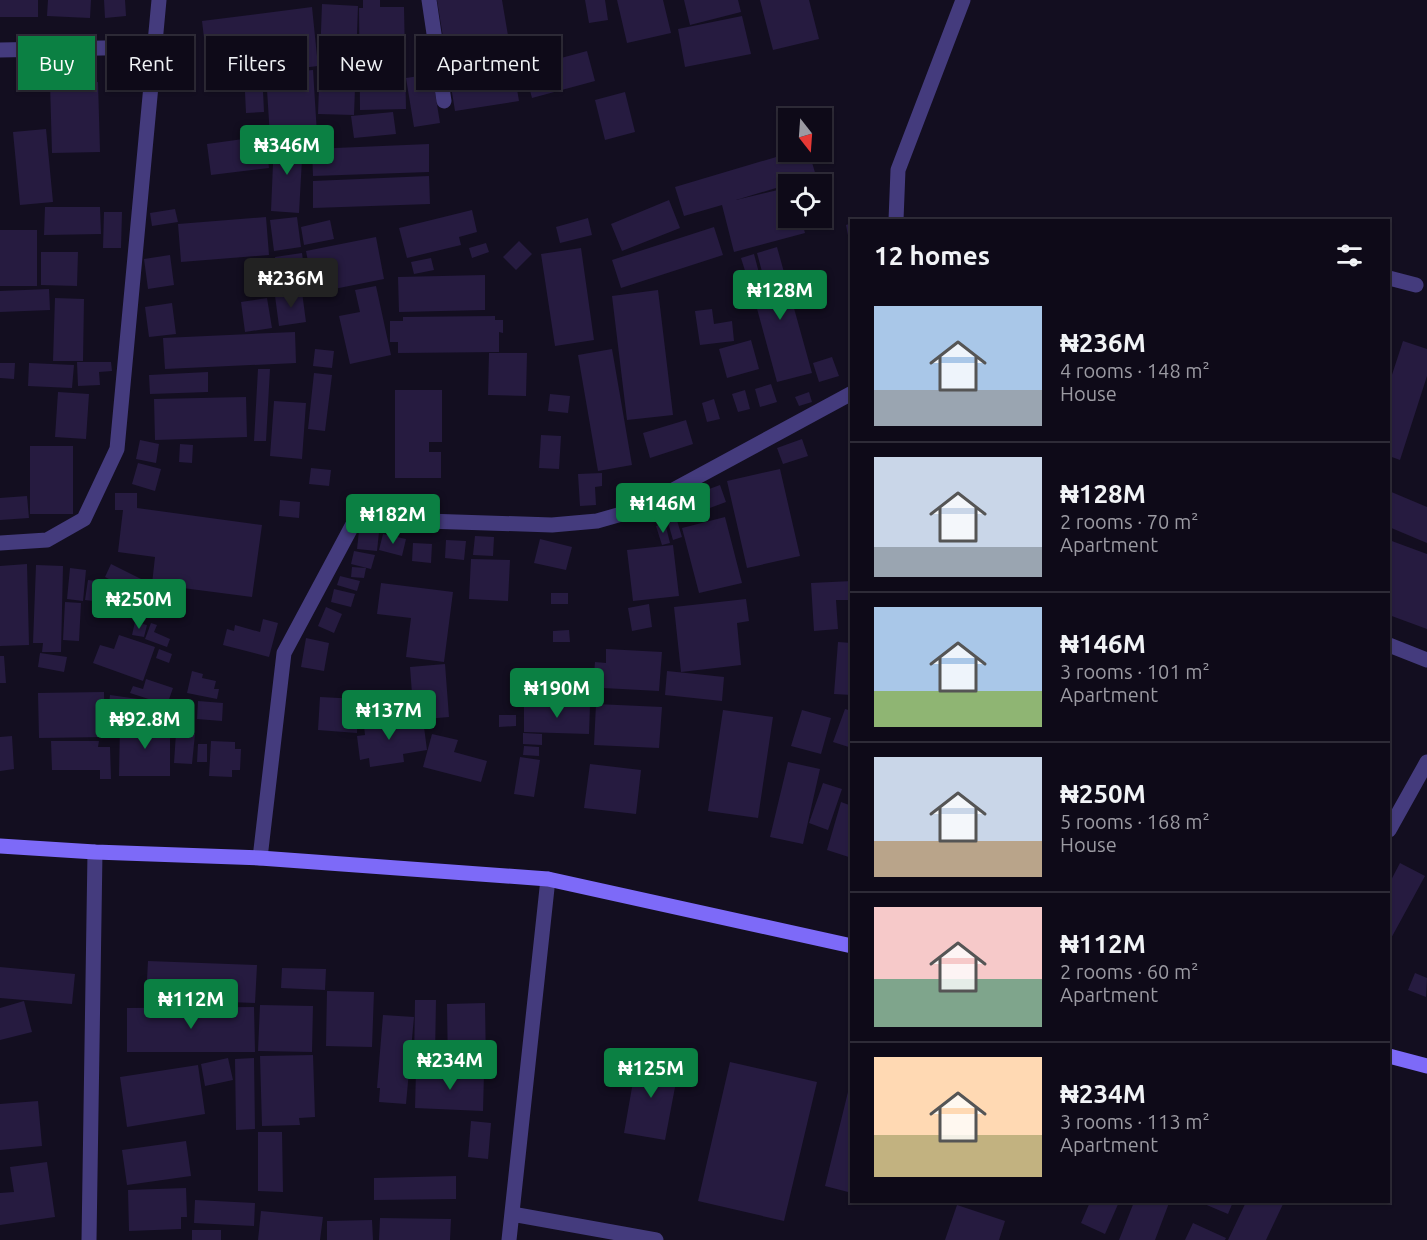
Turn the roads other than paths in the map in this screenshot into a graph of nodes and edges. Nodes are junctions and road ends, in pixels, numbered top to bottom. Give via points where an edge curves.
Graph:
1 (159, 0) edge
2 (429, 0) edge
3 (977, 0) edge
4 (962, 2) edge
5 (155, 36) edge
6 (107, 48) edge
7 (0, 51) edge
8 (150, 90) edge
9 (444, 101) dead end
10 (896, 219) edge
11 (1390, 278) edge
12 (1416, 285) dead end
13 (850, 394) edge
14 (0, 543) edge
15 (1390, 645) edge
16 (1427, 660) edge
17 (1427, 762) edge
18 (1390, 828) edge
19 (0, 846) edge
20 (94, 852) junction
21 (260, 858) junction
22 (548, 879) junction
23 (850, 946) edge
24 (1390, 1056) edge
25 (1427, 1066) edge
26 (512, 1214) junction
27 (89, 1240) edge
28 (509, 1240) edge
29 (656, 1240) edge

1 - 5 street
2 - 9 street
3 - 4 street
4 - 10 street via 898,170
6 - 7 street
8 - 14 street via 117,449 84,519 47,540
11 - 12 street
13 - 21 street via 662,496 632,511 597,521 552,525 426,521 380,512 364,516 352,526 284,653
15 - 16 street
17 - 18 street
19 - 20 street
20 - 21 street
20 - 27 street
21 - 22 street
22 - 23 street
22 - 26 street
24 - 25 street
26 - 28 street
26 - 29 street

